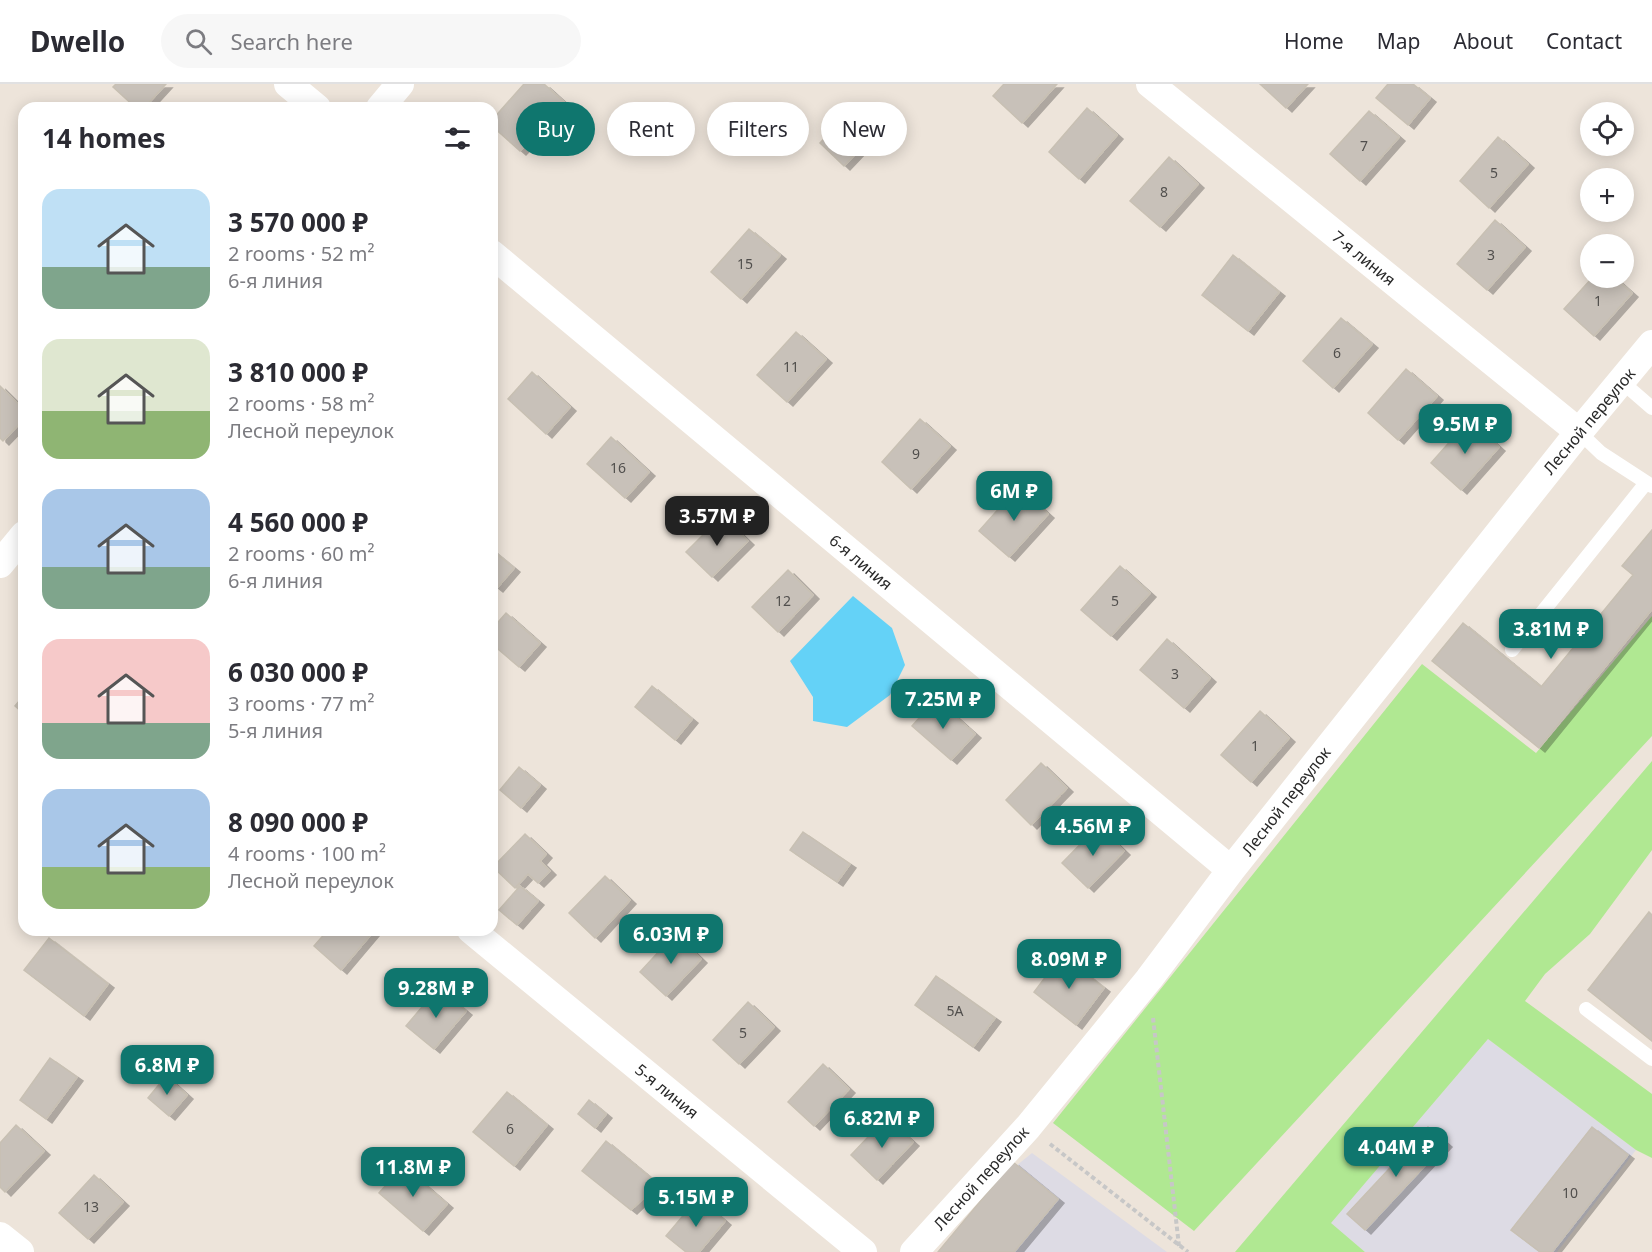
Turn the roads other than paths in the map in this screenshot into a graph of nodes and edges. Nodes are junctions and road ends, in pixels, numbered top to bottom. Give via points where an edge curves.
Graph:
1 (288, 84) edge
2 (400, 84) edge
3 (1150, 84) edge
4 (310, 102) edge
5 (385, 102) edge
6 (498, 259) edge
7 (1652, 344) edge
8 (1622, 382) junction
9 (1652, 408) edge
10 (1579, 432) junction
11 (1649, 484) edge
12 (1512, 650) dead end
13 (1231, 870) junction
14 (478, 936) edge
15 (1586, 1009) dead end
16 (1652, 1059) edge
17 (0, 1236) edge
18 (20, 1252) edge
19 (863, 1252) edge
20 (914, 1252) edge

1 - 4 street
2 - 5 street
3 - 10 street, 7-я линия
6 - 13 street, 6-я линия
7 - 8 street, Лесной переулок
8 - 9 lane
8 - 10 street, Лесной переулок
10 - 11 lane via 1601,453
10 - 13 street, Лесной переулок
11 - 12 lane
13 - 20 street, Лесной переулок via 1149,979 1028,1127
14 - 19 street, 5-я линия
15 - 16 lane
17 - 18 street

